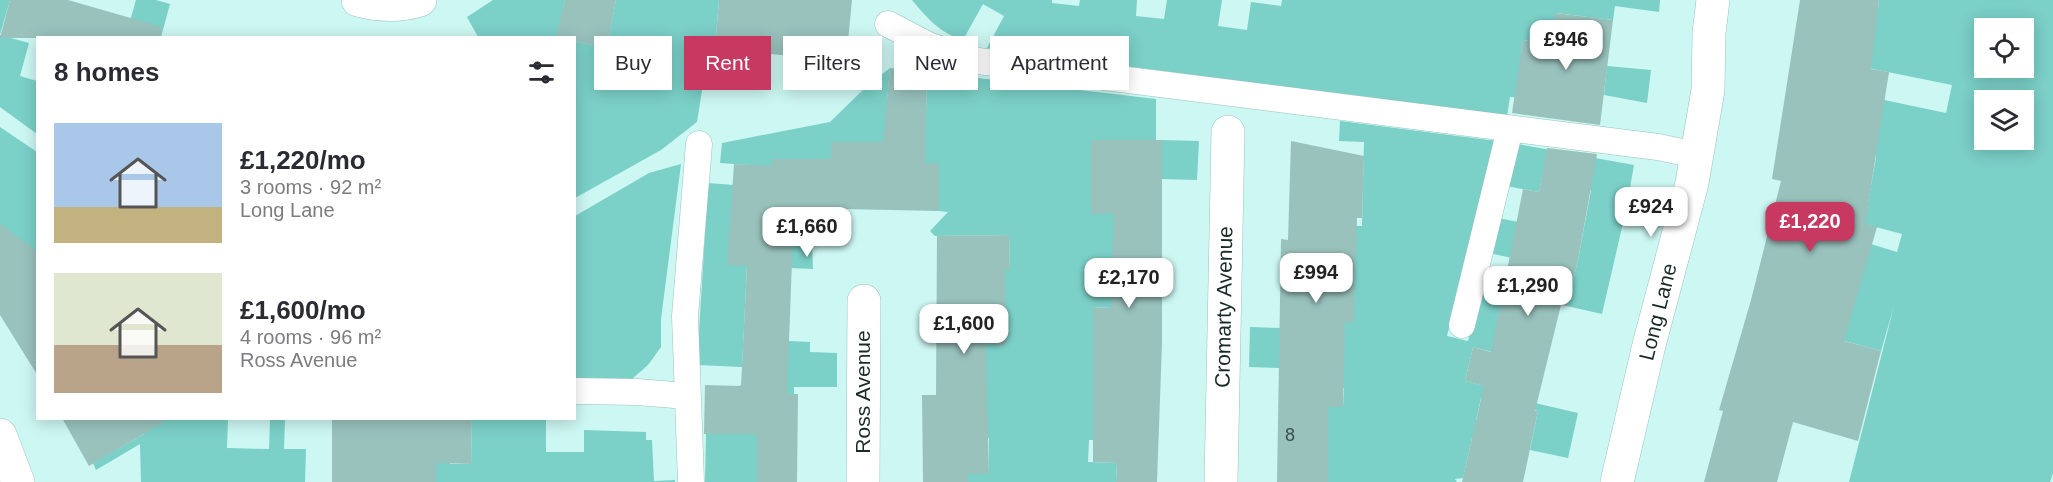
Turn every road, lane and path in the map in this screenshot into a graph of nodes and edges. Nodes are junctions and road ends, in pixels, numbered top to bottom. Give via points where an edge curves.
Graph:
1 (358, 0) edge
2 (420, 0) edge
3 (1713, 0) edge
4 (888, 24) dead end
5 (1510, 129) junction
6 (1228, 132) dead end
7 (699, 144) dead end
8 (1696, 154) junction
9 (864, 301) dead end
10 (1462, 325) dead end
11 (576, 391) edge
12 (687, 396) junction
13 (0, 435) edge
14 (18, 482) edge
15 (691, 482) edge
16 (863, 482) edge
17 (1221, 482) edge
18 (1617, 482) edge

1 - 2 street via 391,5
3 - 8 street, Long Lane via 1708,90
4 - 5 lane via 930,46 978,61
5 - 8 lane
5 - 10 lane
6 - 17 street, Cromarty Avenue
7 - 12 lane via 685,316
8 - 18 street, Long Lane
9 - 16 street, Ross Avenue
11 - 12 lane
12 - 15 lane
13 - 14 street

